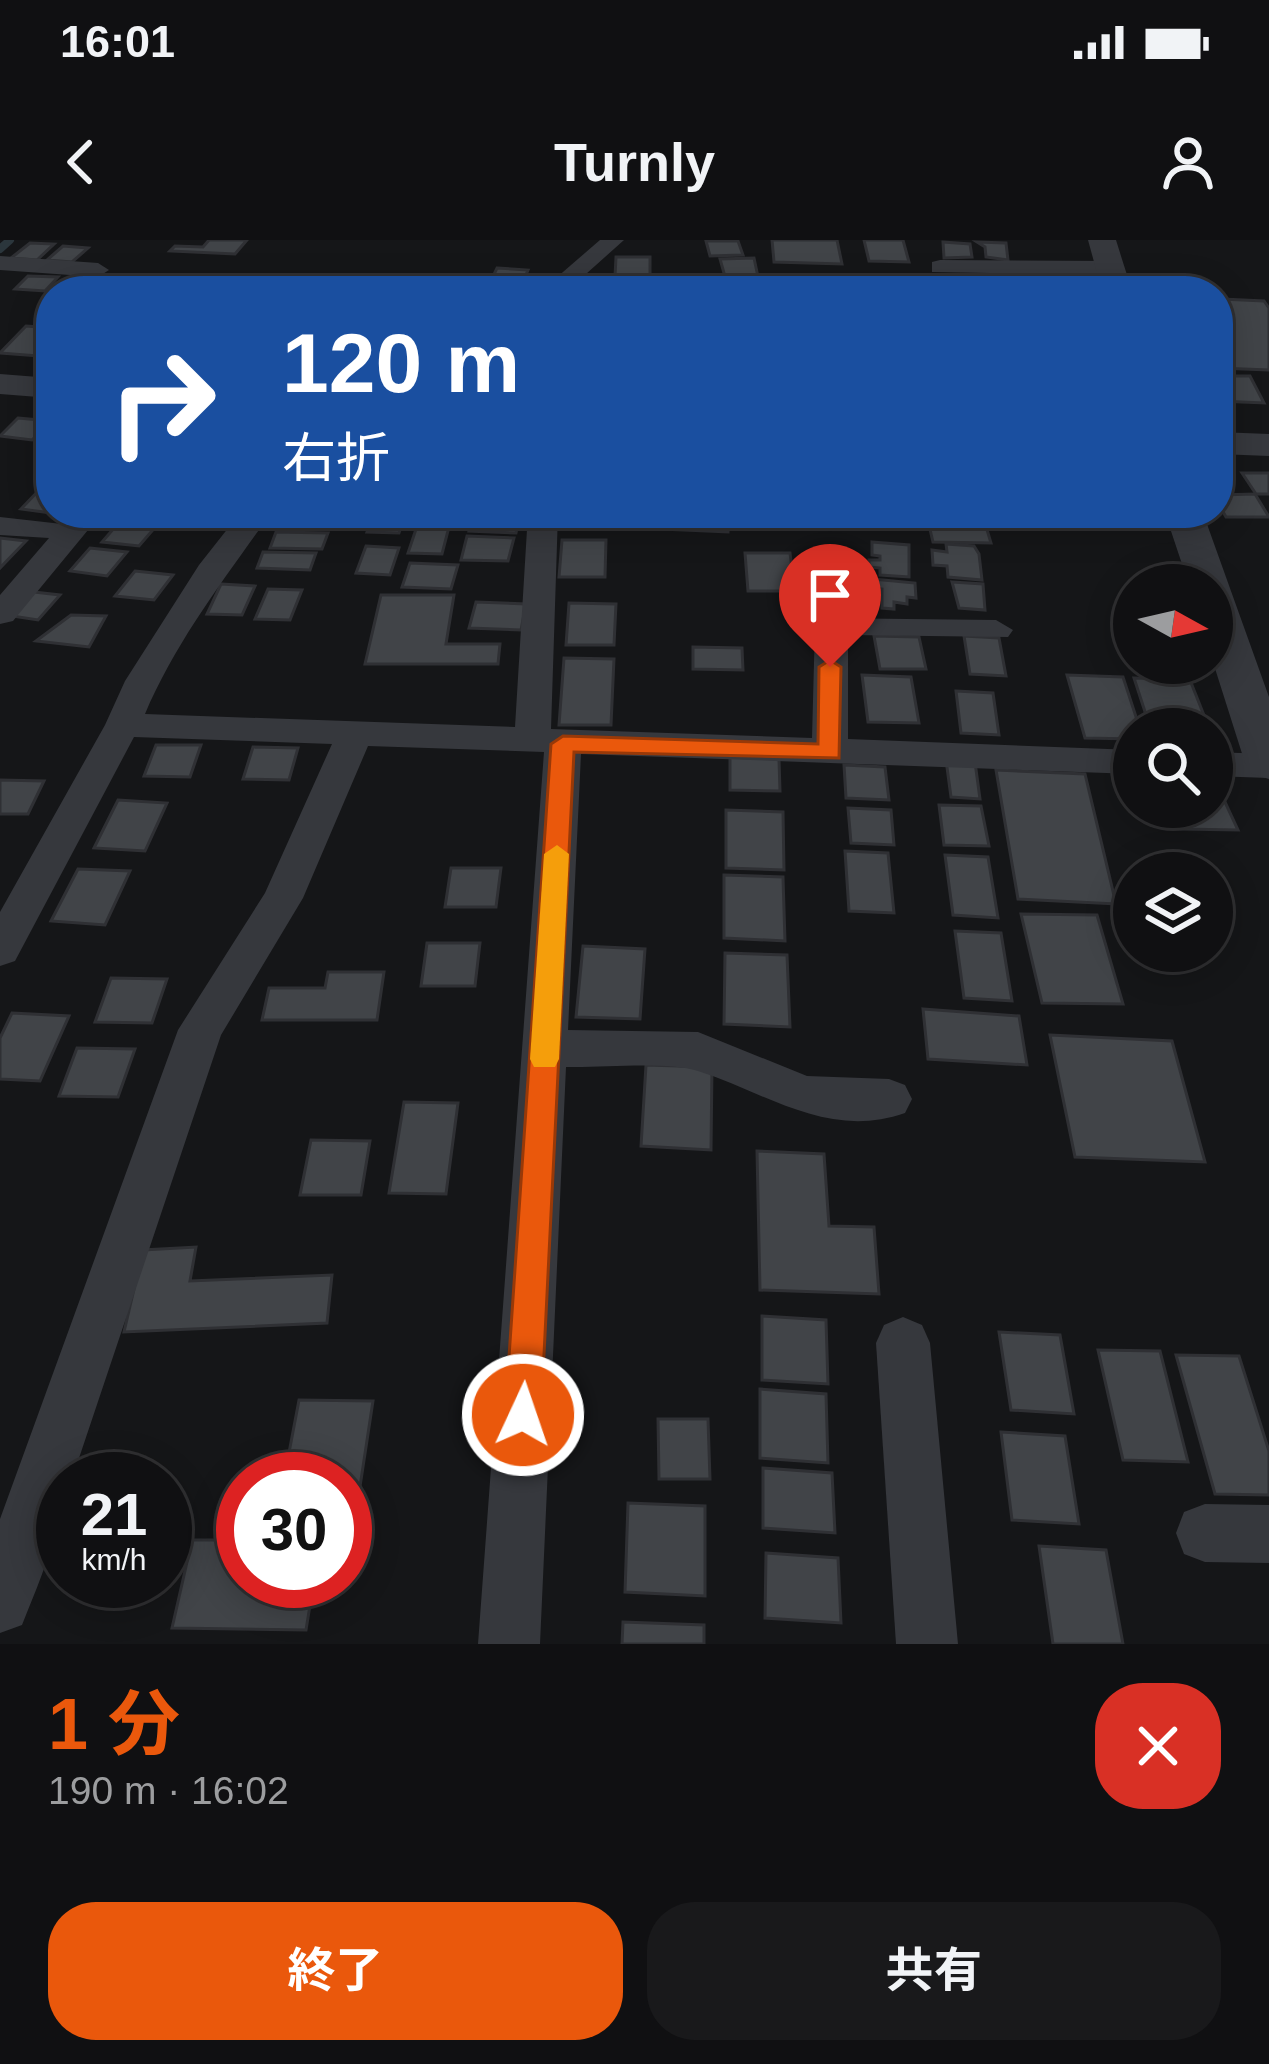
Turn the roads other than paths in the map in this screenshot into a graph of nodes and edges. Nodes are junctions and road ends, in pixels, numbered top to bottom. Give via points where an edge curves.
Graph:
1 (613, 240) edge
2 (0, 263) edge
3 (1110, 266) edge
4 (940, 267) dead end
5 (98, 270) dead end
6 (571, 276) edge
7 (0, 384) edge
8 (36, 387) edge
9 (1233, 444) edge
10 (1269, 445) edge
11 (0, 526) edge
12 (74, 528) edge
13 (245, 528) edge
14 (543, 528) edge
15 (1189, 528) edge
16 (50, 529) dead end
17 (1202, 564) edge
18 (1, 614) edge
19 (996, 630) dead end
20 (1233, 658) edge
21 (123, 725) junction
22 (355, 733) junction
23 (548, 744) junction
24 (830, 752) junction
25 (1113, 761) edge
26 (1233, 764) edge
27 (1269, 765) edge
28 (0, 950) edge
29 (545, 1048) junction
30 (889, 1099) dead end
31 (902, 1343) dead end
32 (1204, 1533) dead end
33 (1269, 1534) edge
34 (0, 1603) edge
35 (509, 1644) edge
36 (927, 1644) edge

1 - 6 street
2 - 5 street
3 - 4 street
7 - 8 street
9 - 10 street
11 - 16 street
12 - 18 street
13 - 21 street via 190,603
14 - 23 street
15 - 17 street
19 - 24 street via 831,625
20 - 27 street
21 - 22 street
21 - 28 street
22 - 23 street
22 - 34 street via 283,898 200,1030
23 - 24 street
23 - 29 street
24 - 25 street
26 - 27 street
29 - 30 street via 698,1051 804,1096
29 - 35 street
31 - 36 street
32 - 33 street

